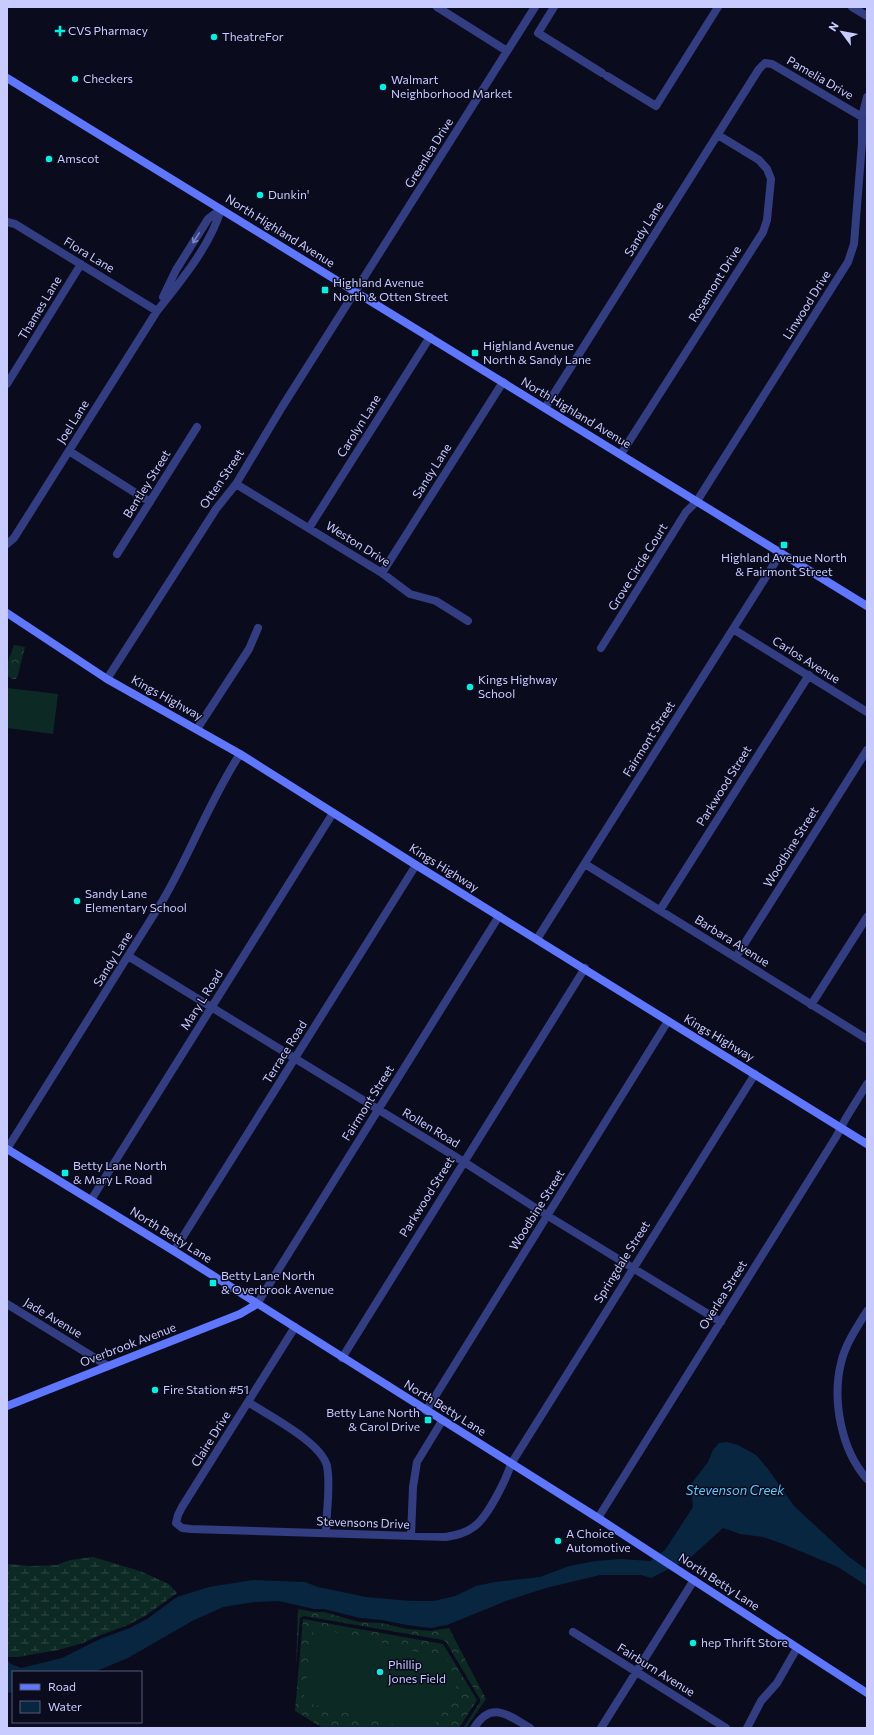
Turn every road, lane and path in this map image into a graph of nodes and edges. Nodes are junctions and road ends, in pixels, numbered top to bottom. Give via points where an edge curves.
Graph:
1 (437, 7) edge
2 (535, 7) edge
3 (554, 7) edge
4 (718, 7) edge
5 (852, 7) edge
6 (867, 16) edge
7 (507, 51) junction
8 (765, 63) joint
9 (7, 78) edge
10 (867, 98) edge
11 (862, 117) junction
12 (718, 135) junction
13 (221, 209) junction
14 (7, 222) edge
15 (80, 264) junction
16 (356, 292) junction
17 (157, 310) junction
18 (430, 337) junction
19 (503, 382) junction
20 (7, 384) edge
21 (546, 408) junction
22 (197, 427) dead end
23 (69, 451) junction
24 (622, 454) junction
25 (236, 484) junction
26 (697, 501) junction
27 (150, 502) junction
28 (309, 528) junction
29 (7, 544) edge
30 (781, 553) junction
31 (117, 554) dead end
32 (382, 574) junction
33 (867, 606) edge
34 (7, 613) edge
35 (468, 621) dead end
36 (258, 628) dead end
37 (733, 629) junction
38 (601, 648) dead end
39 (808, 675) junction
40 (107, 679) junction
41 (867, 712) edge
42 (197, 728) junction
43 (867, 750) edge
44 (240, 754) junction
45 (333, 813) junction
46 (585, 864) junction
47 (416, 865) junction
48 (660, 910) junction
49 (499, 916) junction
50 (867, 917) edge
51 (537, 939) junction
52 (128, 956) junction
53 (736, 957) junction
54 (585, 968) junction
55 (811, 1004) junction
56 (211, 1007) junction
57 (668, 1021) junction
58 (867, 1039) edge
59 (295, 1059) junction
60 (755, 1074) junction
61 (867, 1084) edge
62 (378, 1109) junction
63 (841, 1128) junction
64 (867, 1144) edge
65 (7, 1149) edge
66 (464, 1162) junction
67 (91, 1200) junction
68 (548, 1216) junction
69 (174, 1251) junction
70 (633, 1268) junction
71 (7, 1304) edge
72 (257, 1304) junction
73 (867, 1311) edge
74 (721, 1322) junction
75 (295, 1328) junction
76 (342, 1358) junction
77 (108, 1366) junction
78 (248, 1402) junction
79 (7, 1406) edge
80 (426, 1411) junction
81 (442, 1421) junction
82 (511, 1464) junction
83 (867, 1479) edge
84 (598, 1518) junction
85 (176, 1523) joint
86 (326, 1534) junction
87 (411, 1536) junction
88 (694, 1580) junction
89 (573, 1632) dead end
90 (797, 1648) junction
91 (636, 1671) junction
92 (867, 1693) edge
93 (474, 1728) edge
94 (530, 1728) edge
95 (601, 1728) edge
96 (726, 1728) edge
97 (747, 1728) edge

1 - 7 street
2 - 7 street, Greenlea Drive
3 - 4 street via 538,33 656,106
5 - 6 street
7 - 16 street, Greenlea Drive
8 - 11 street, Pamelia Drive via 772,64
8 - 12 street, Sandy Lane
9 - 13 street, North Highland Avenue
10 - 11 street, Linwood Drive
11 - 26 street, Linwood Drive via 854,244 848,262
12 - 21 street, Sandy Lane
12 - 24 street, Rosemont Drive via 759,160 767,169 771,179 767,220 763,232
13 - 16 street, North Highland Avenue
13 - 17 street, Joel Lane via 217,224 184,277
14 - 15 street, Flora Lane via 15,224
15 - 17 street, Flora Lane
15 - 20 street, Thames Lane
16 - 18 street, North Highland Avenue
16 - 25 street, Otten Street
17 - 23 street, Joel Lane
18 - 19 street, North Highland Avenue
18 - 28 street, Carolyn Lane
19 - 21 street, North Highland Avenue
19 - 32 street, Sandy Lane
21 - 24 street, North Highland Avenue
22 - 27 street, Bentley Street
23 - 27 street
23 - 29 street, Joel Lane via 14,538
24 - 26 street, North Highland Avenue
25 - 28 street, Weston Drive
25 - 40 street, Otten Street via 216,509
26 - 30 street, North Highland Avenue
26 - 38 street, Grove Circle Court via 686,512
27 - 31 street, Bentley Street
28 - 32 street, Weston Drive
30 - 33 street, North Highland Avenue
30 - 37 street, Fairmont Street
32 - 35 street, Weston Drive via 410,594 436,601
34 - 40 street, Kings Highway
36 - 42 street via 249,649
37 - 39 street, Carlos Avenue
37 - 46 street, Fairmont Street
39 - 41 street, Carlos Avenue
39 - 48 street, Parkwood Street
40 - 42 street, Kings Highway
42 - 44 street, Kings Highway
43 - 53 street, Woodbine Street
44 - 45 street, Kings Highway
44 - 52 street, Sandy Lane via 214,798 178,875
45 - 47 street, Kings Highway
45 - 56 street, Mary L Road
46 - 48 street, Barbara Avenue
46 - 51 street, Fairmont Street
47 - 49 street, Kings Highway
47 - 59 street, Terrace Road
48 - 53 street, Barbara Avenue
49 - 51 street, Kings Highway
49 - 62 street, Fairmont Street
50 - 55 street
51 - 54 street, Kings Highway
52 - 56 street, Rollen Road
52 - 65 street, Sandy Lane
53 - 55 street, Barbara Avenue
54 - 57 street, Kings Highway
54 - 66 street, Parkwood Street
55 - 58 street, Barbara Avenue
56 - 59 street, Rollen Road
56 - 67 street, Mary L Road
57 - 60 street, Kings Highway
57 - 68 street, Woodbine Street
59 - 62 street, Rollen Road
59 - 69 street, Terrace Road
60 - 63 street, Kings Highway
60 - 70 street, Springdale Street
61 - 63 street, Overlea Street
62 - 66 street, Rollen Road
62 - 72 street, Fairmont Street
63 - 64 street, Kings Highway
63 - 74 street, Overlea Street
65 - 67 street, North Betty Lane
66 - 68 street, Rollen Road
66 - 76 street, Parkwood Street
67 - 69 street, North Betty Lane
68 - 70 street, Rollen Road
68 - 80 street, Woodbine Street
69 - 72 street, North Betty Lane
70 - 74 street, Rollen Road
70 - 82 street, Springdale Street
71 - 77 street, Jade Avenue
72 - 75 street, North Betty Lane
72 - 77 street, Overbrook Avenue via 240,1314
73 - 83 street via 841,1363 837,1400 845,1439
74 - 84 street, Overlea Street
75 - 76 street, North Betty Lane
75 - 78 street, Claire Drive
76 - 80 street, North Betty Lane
77 - 79 street, Overbrook Avenue
78 - 85 street, Claire Drive via 182,1508
78 - 86 street via 306,1439 323,1456 328,1477
80 - 81 street, North Betty Lane
81 - 82 street, North Betty Lane
81 - 87 street via 417,1462 412,1487
82 - 84 street, North Betty Lane
82 - 87 street, Stevensons Drive via 506,1479 476,1526 462,1534 446,1537
84 - 88 street, North Betty Lane
85 - 86 street, Stevensons Drive via 182,1528 191,1529
86 - 87 street, Stevensons Drive
88 - 90 street, North Betty Lane
88 - 91 street
89 - 91 street, Fairburn Avenue
90 - 92 street, North Betty Lane
90 - 97 street via 777,1684 761,1701
91 - 95 street
91 - 96 street, Fairburn Avenue
93 - 94 street via 485,1715 493,1711 510,1716

